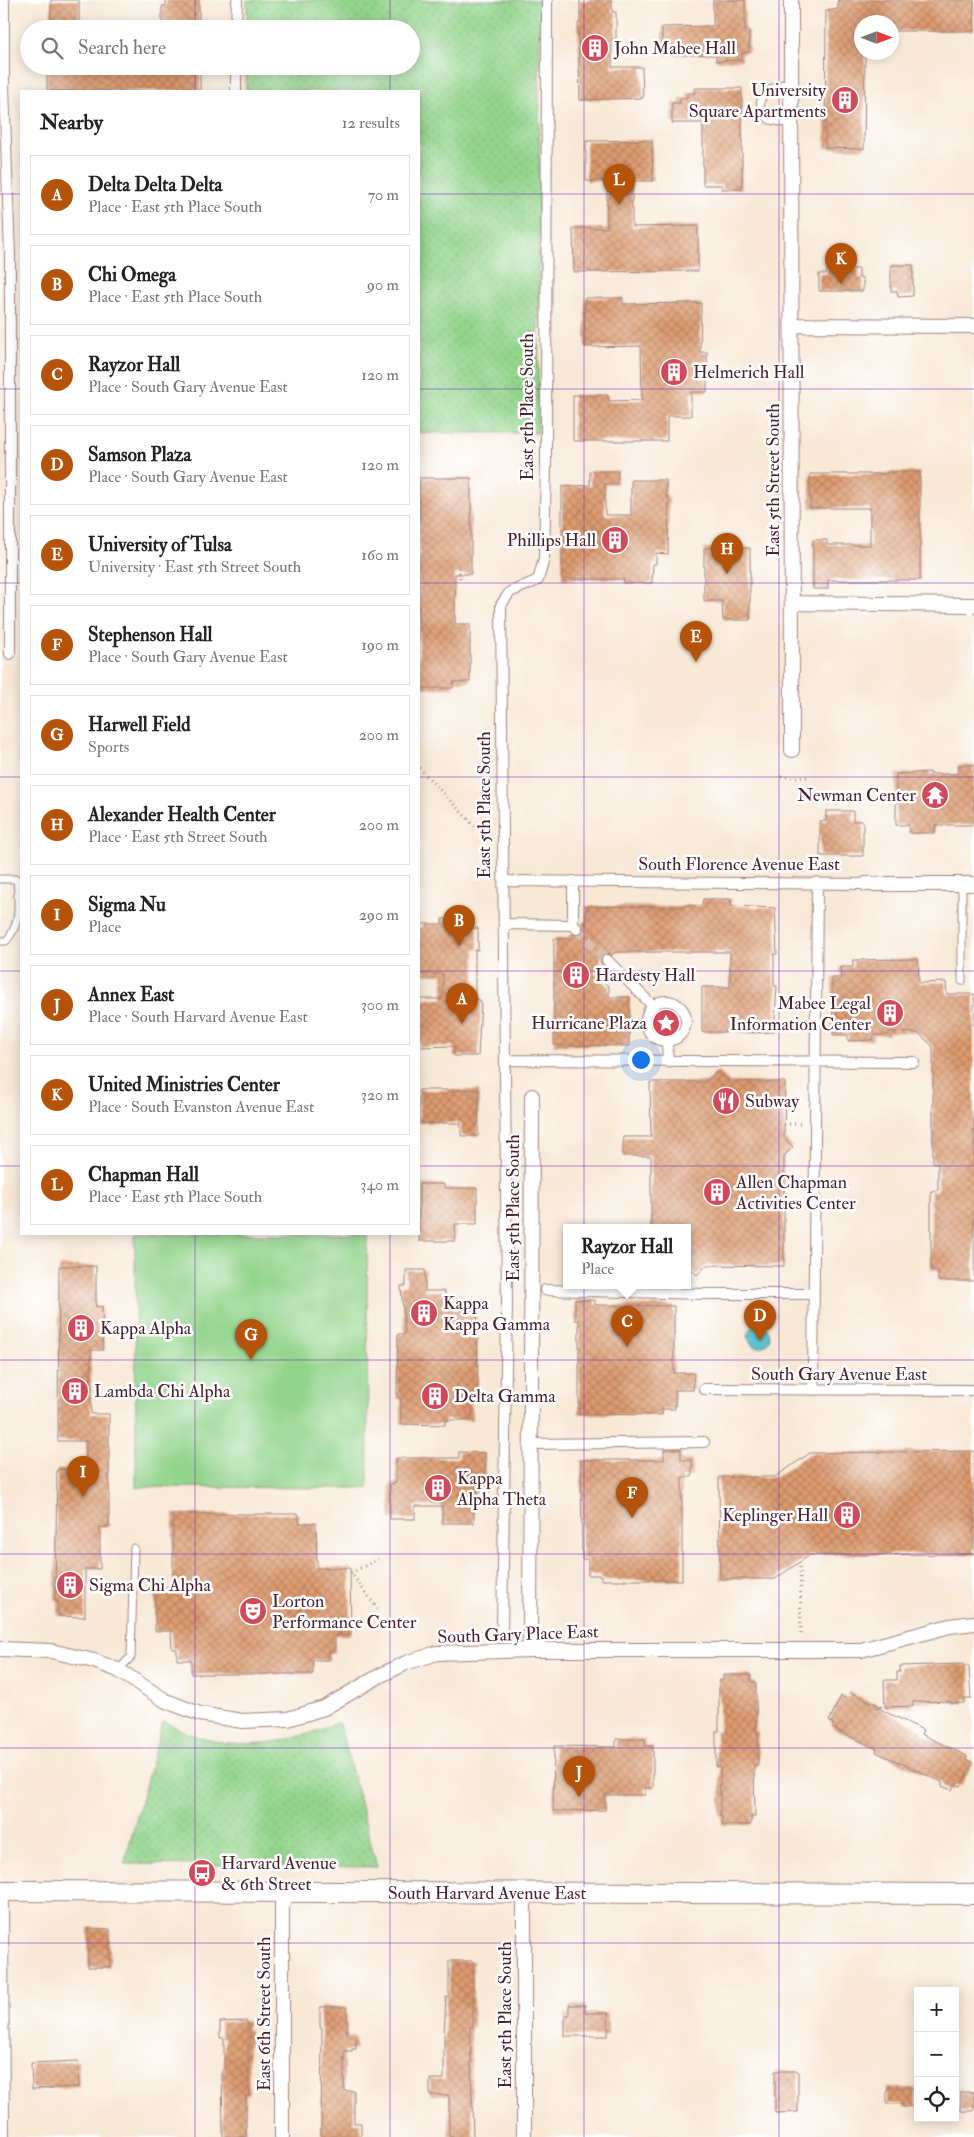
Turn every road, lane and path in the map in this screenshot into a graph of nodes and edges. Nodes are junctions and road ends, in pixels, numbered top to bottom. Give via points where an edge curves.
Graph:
1 (4, 0) edge
2 (237, 0) edge
3 (547, 0) edge
4 (791, 0) edge
5 (236, 20) edge
6 (236, 75) edge
7 (791, 81) junction
8 (236, 90) edge
9 (791, 124) junction
10 (791, 326) junction
11 (974, 326) edge
12 (462, 566) dead end
13 (460, 578) dead end
14 (793, 603) junction
15 (974, 605) edge
16 (10, 654) dead end
17 (792, 750) dead end
18 (420, 769) edge
19 (781, 777) dead end
20 (809, 777) dead end
21 (503, 855) junction
22 (0, 880) edge
23 (504, 881) junction
24 (573, 881) junction
25 (817, 882) junction
26 (866, 884) joint
27 (968, 884) edge
28 (505, 924) junction
29 (0, 942) edge
30 (607, 960) tunnel mouth
31 (962, 981) dead end
32 (653, 1006) junction
33 (667, 1041) junction
34 (505, 1060) junction
35 (668, 1062) junction
36 (914, 1062) dead end
37 (816, 1063) junction
38 (532, 1096) dead end
39 (784, 1124) dead end
40 (814, 1124) junction
41 (545, 1290) dead end
42 (813, 1294) junction
43 (704, 1389) dead end
44 (813, 1390) junction
45 (974, 1390) edge
46 (704, 1442) dead end
47 (530, 1444) junction
48 (134, 1548) dead end
49 (378, 1559) dead end
50 (800, 1562) dead end
51 (378, 1609) dead end
52 (974, 1623) edge
53 (502, 1632) dead end
54 (801, 1640) dead end
55 (0, 1649) edge
56 (530, 1650) junction
57 (118, 1670) junction
58 (1, 1892) edge
59 (282, 1892) junction
60 (524, 1894) junction
61 (974, 1894) edge
62 (2, 2137) edge
63 (282, 2137) edge
64 (524, 2137) edge

1 - 16 street via 10,256
2 - 5 street
3 - 21 street, East 5th Place South via 544,559 538,580 510,592 501,605
4 - 7 street, East 5th Street South
6 - 8 street
7 - 9 street, East 5th Street South
7 - 9 lane via 761,98 760,112 770,120
9 - 10 street, East 5th Street South
10 - 11 street
10 - 14 street, East 5th Street South
12 - 13 path via 459,568
14 - 15 street
14 - 17 street, East 5th Street South
18 - 21 path
19 - 20 path
21 - 23 street, East 5th Place South
22 - 29 lane via 17,879 18,906 14,933
23 - 24 street, South Florence Avenue East
23 - 28 street, East 5th Place South
24 - 25 street, South Florence Avenue East
24 - 28 street via 575,927
25 - 26 street, South Florence Avenue East
25 - 37 street
26 - 27 street, South Florence Avenue East
27 - 31 lane
28 - 34 street, East 5th Place South
30 - 32 street
32 - 33 street via 647,1016 648,1028 655,1038
32 - 33 street via 673,1002 686,1018 679,1036
33 - 35 street
34 - 35 street
34 - 53 street, East 5th Place South
35 - 37 street
36 - 37 street
37 - 40 street
38 - 47 street, East 5th Place South
39 - 40 path
40 - 42 street
41 - 42 street
42 - 44 street
43 - 44 street, South Gary Avenue East
44 - 45 street, South Gary Avenue East
46 - 47 street
47 - 56 street, East 5th Place South
48 - 57 lane via 131,1657
49 - 51 path via 351,1573
50 - 54 path
52 - 56 street, South Gary Place East via 950,1626 860,1650
55 - 57 street, South Gary Place East via 60,1652
56 - 57 street, South Gary Place East via 438,1653 406,1663 324,1708 288,1720 242,1721 200,1714 166,1700
58 - 59 main road, South Harvard Avenue East
58 - 62 street
59 - 60 main road, South Harvard Avenue East
59 - 63 street, East 6th Street South
60 - 61 main road, South Harvard Avenue East
60 - 64 street, East 5th Place South

